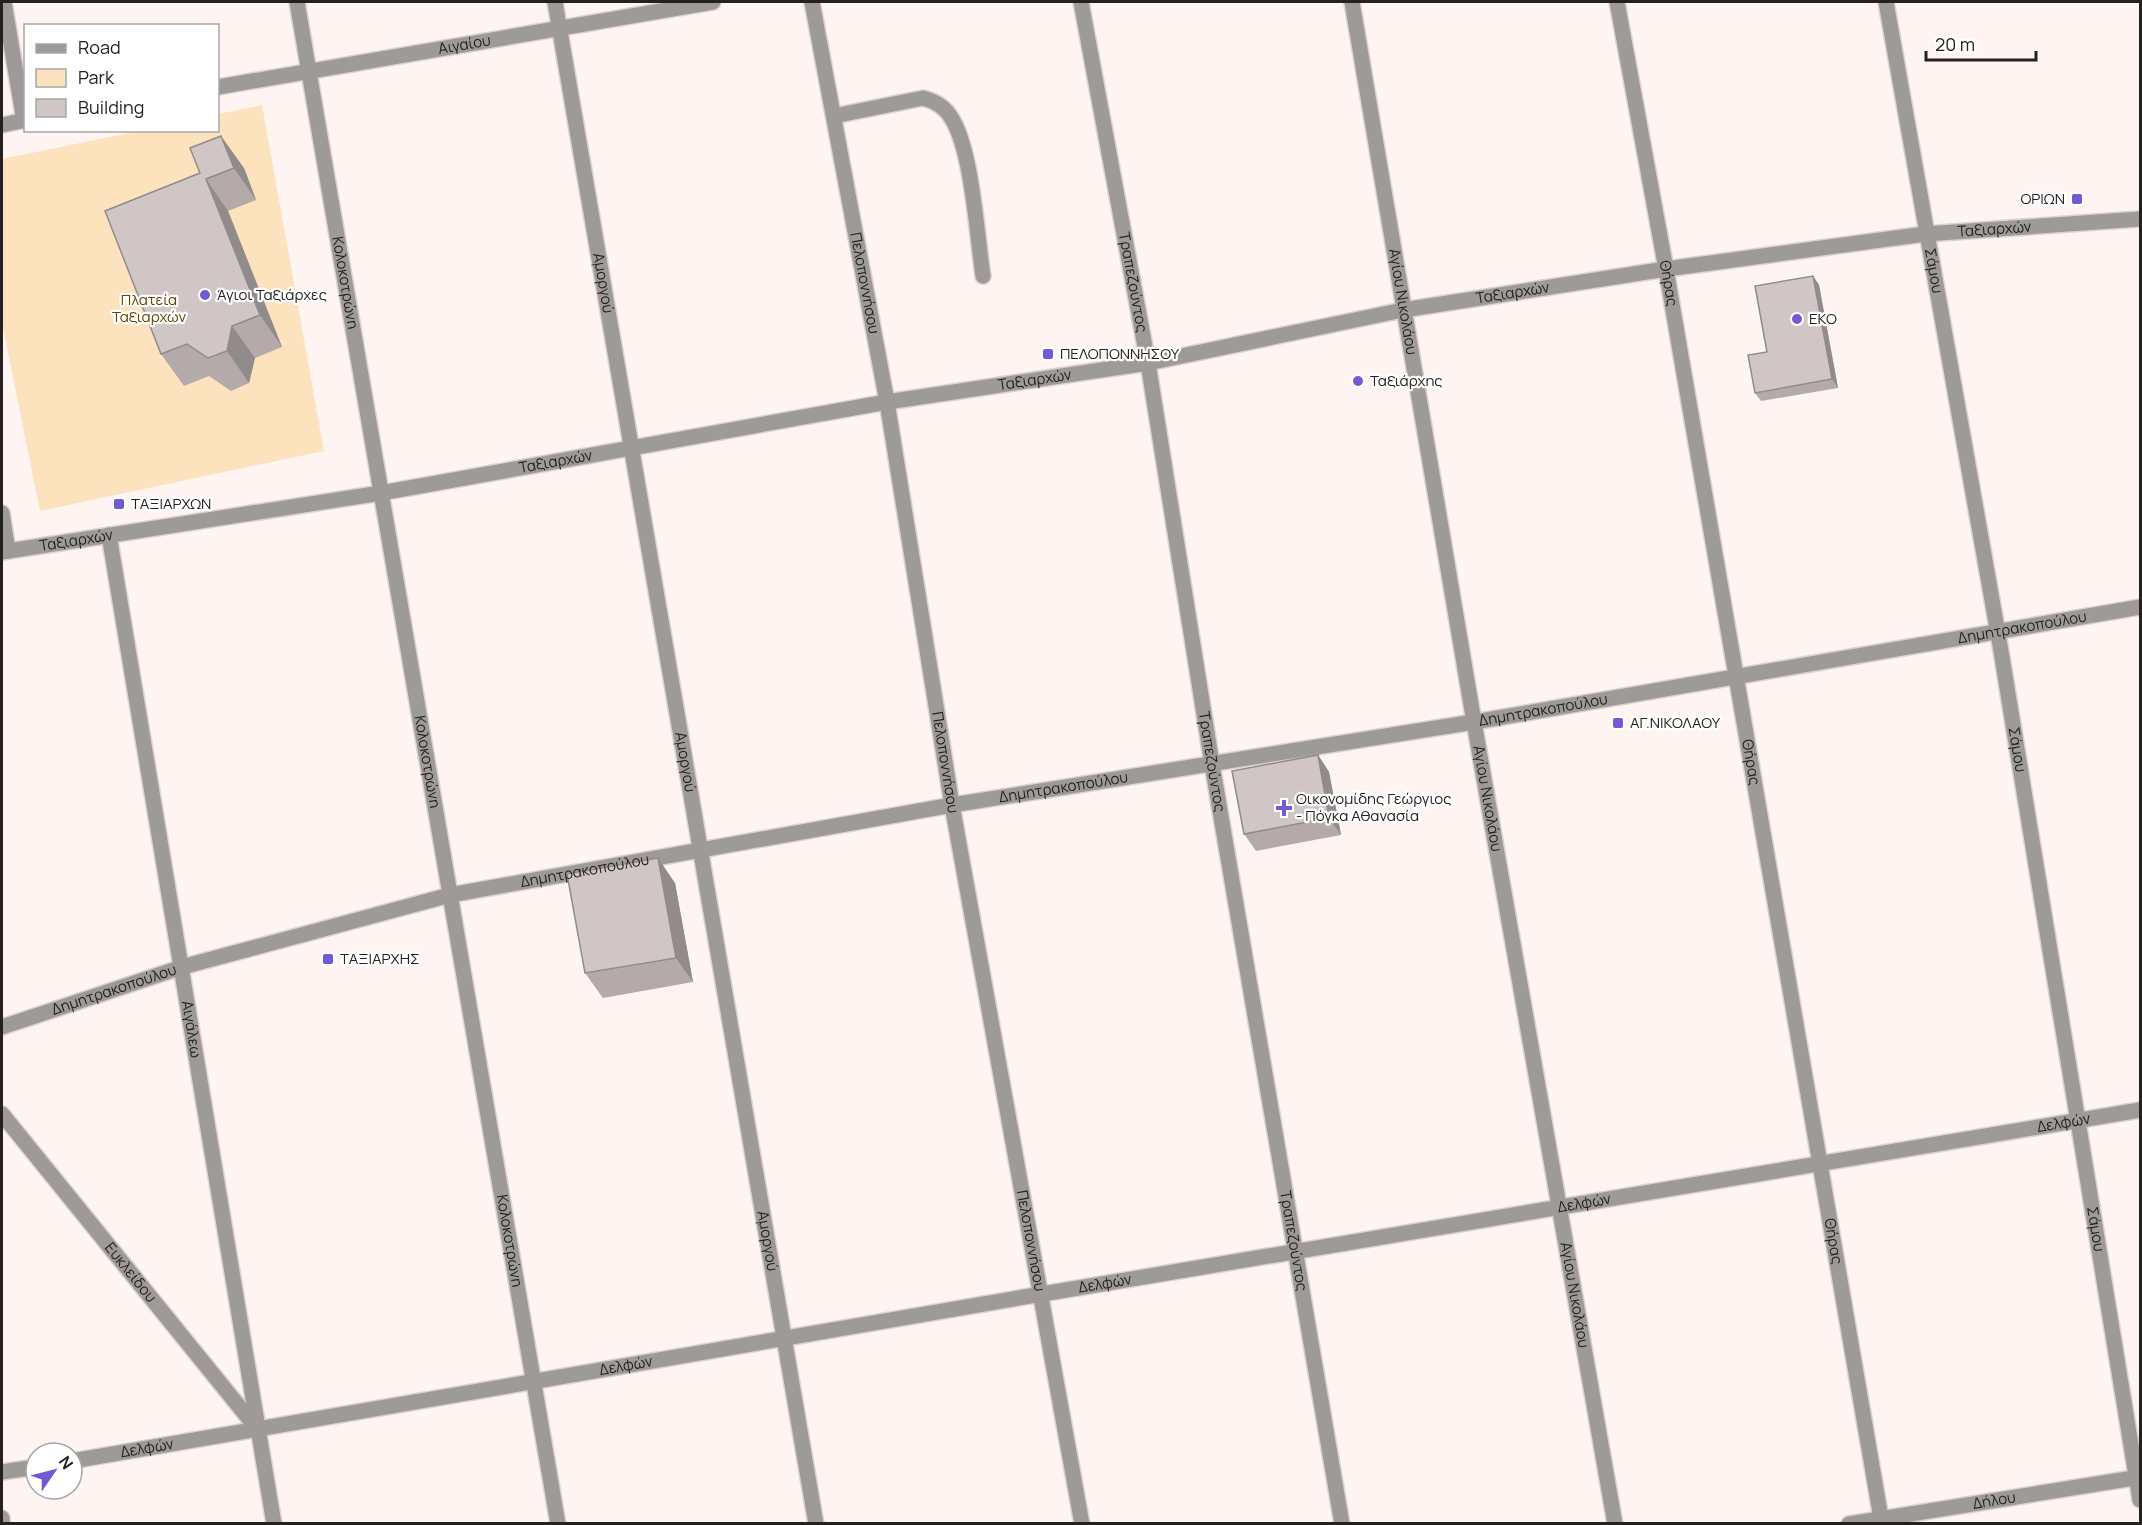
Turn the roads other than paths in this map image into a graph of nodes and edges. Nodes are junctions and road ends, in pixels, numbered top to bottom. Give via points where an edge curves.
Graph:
1 (4, 2) edge
2 (297, 2) edge
3 (555, 2) edge
4 (713, 2) edge
5 (812, 2) edge
6 (1081, 2) edge
7 (1352, 2) edge
8 (1617, 2) edge
9 (1886, 2) edge
10 (560, 28) junction
11 (309, 71) junction
12 (219, 87) edge
13 (24, 114) edge
14 (834, 116) junction
15 (24, 120) edge
16 (2, 125) edge
17 (2140, 219) edge
18 (1925, 234) junction
19 (1666, 269) junction
20 (983, 276) dead end
21 (1404, 310) junction
22 (1148, 363) junction
23 (886, 402) junction
24 (631, 446) junction
25 (381, 493) junction
26 (2, 513) edge
27 (109, 536) junction
28 (5, 552) edge
29 (2140, 607) edge
30 (1997, 630) junction
31 (1735, 678) junction
32 (1474, 722) junction
33 (1212, 764) junction
34 (952, 805) junction
35 (700, 849) junction
36 (450, 895) junction
37 (182, 967) junction
38 (2, 1027) edge
39 (2140, 1110) edge
40 (2, 1114) edge
41 (2076, 1121) junction
42 (1819, 1165) junction
43 (1560, 1209) junction
44 (1296, 1253) junction
45 (1042, 1294) junction
46 (784, 1340) junction
47 (534, 1382) junction
48 (259, 1431) junction
49 (84, 1459) edge
50 (24, 1469) edge
51 (2, 1472) edge
52 (2139, 1477) edge
53 (2140, 1500) edge
54 (2, 1518) edge
55 (1881, 1521) edge
56 (2, 1524) edge
57 (274, 1524) edge
58 (558, 1524) edge
59 (816, 1524) edge
60 (1082, 1524) edge
61 (1342, 1524) edge
62 (1615, 1524) edge
63 (1849, 1524) edge

1 - 13 street
2 - 11 street, Κολοκοτρώνη
3 - 10 street, Αμοργού
4 - 10 street, Αιγαίου
5 - 14 street, Πελοποννήσου
6 - 22 street, Τραπεζούντος
7 - 21 street, Αγίου Νικολάου
8 - 19 street, Θήρας
9 - 18 street, Σάμου
10 - 11 street, Αιγαίου
10 - 24 street, Αμοργού
11 - 12 street, Αιγαίου
11 - 25 street, Κολοκοτρώνη
14 - 20 street via 923,98 936,102 952,117 963,141
14 - 23 street, Πελοποννήσου
15 - 16 street
17 - 18 street, Ταξιαρχών
18 - 19 street, Ταξιαρχών
18 - 30 street, Σάμου
19 - 21 street, Ταξιαρχών
19 - 31 street, Θήρας
21 - 22 street, Ταξιαρχών
21 - 32 street, Αγίου Νικολάου
22 - 23 street, Ταξιαρχών
22 - 33 street, Τραπεζούντος
23 - 24 street, Ταξιαρχών
23 - 34 street, Πελοποννήσου
24 - 25 street, Ταξιαρχών
24 - 35 street, Αμοργού
25 - 27 street, Ταξιαρχών
25 - 36 street, Κολοκοτρώνη
26 - 28 street
27 - 28 street, Ταξιαρχών
27 - 37 street, Αιγάλεω
29 - 30 street, Δημητρακοπούλου
30 - 31 street, Δημητρακοπούλου
30 - 41 street, Σάμου
31 - 32 street, Δημητρακοπούλου
31 - 42 street, Θήρας
32 - 33 street, Δημητρακοπούλου
32 - 43 street, Αγίου Νικολάου
33 - 34 street, Δημητρακοπούλου
33 - 44 street, Τραπεζούντος
34 - 35 street, Δημητρακοπούλου
34 - 45 street, Πελοποννήσου
35 - 36 street, Δημητρακοπούλου
35 - 46 street, Αμοργού
36 - 37 street, Δημητρακοπούλου
36 - 47 street, Κολοκοτρώνη
37 - 38 street, Δημητρακοπούλου
37 - 48 street, Αιγάλεω
39 - 41 street, Δελφών
40 - 48 street, Ευκλείδου
41 - 42 street, Δελφών
41 - 52 street, Σάμου
42 - 43 street, Δελφών
42 - 55 street, Θήρας
43 - 44 street, Δελφών
43 - 62 street, Αγίου Νικολάου
44 - 45 street, Δελφών
44 - 61 street, Τραπεζούντος
45 - 46 street, Δελφών
45 - 60 street, Πελοποννήσου
46 - 47 street, Δελφών
46 - 59 street, Αμοργού
47 - 48 street, Δελφών
47 - 58 street, Κολοκοτρώνη
48 - 49 street, Δελφών
48 - 57 street, Αιγάλεω
50 - 51 street
52 - 53 street, Σάμου
52 - 55 street, Δήλου
54 - 56 street
55 - 63 street, Δήλου

